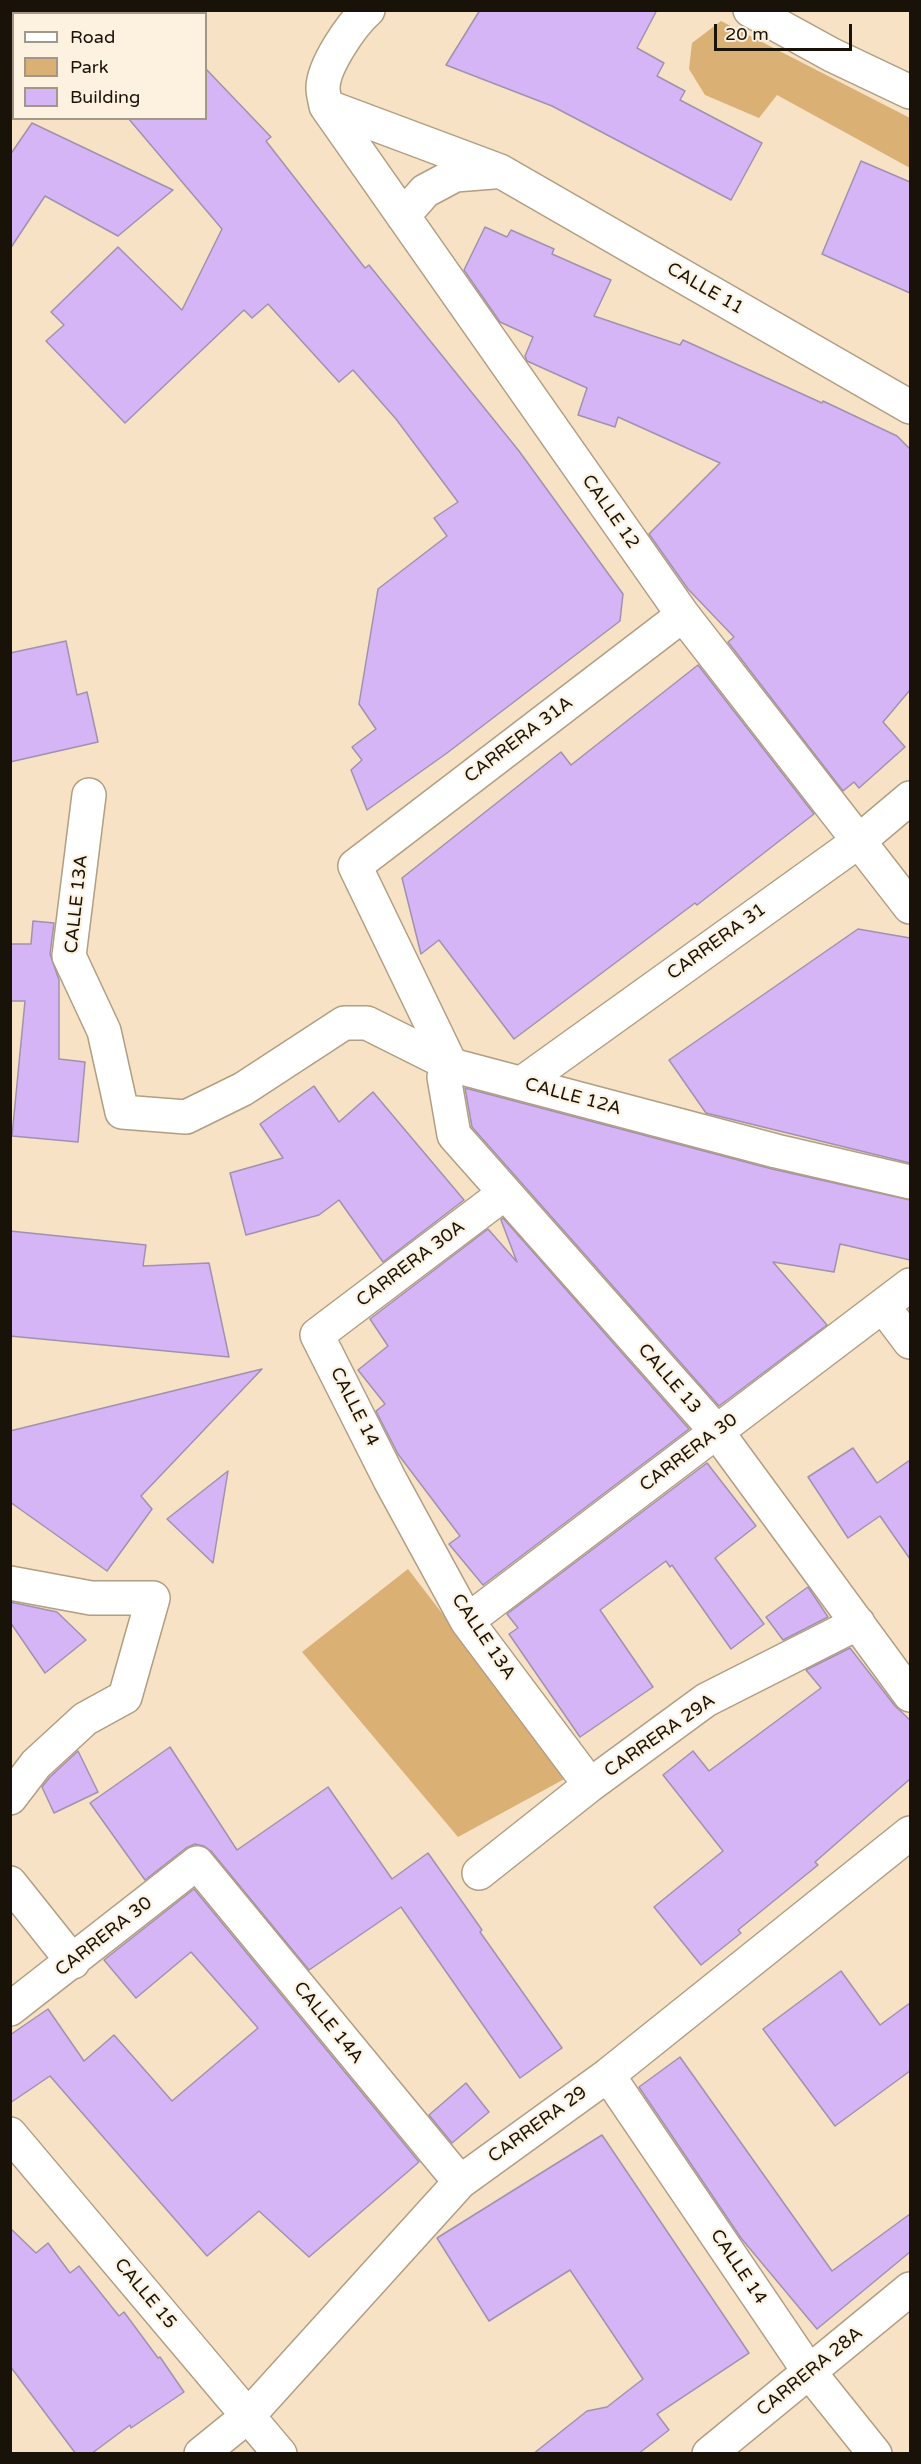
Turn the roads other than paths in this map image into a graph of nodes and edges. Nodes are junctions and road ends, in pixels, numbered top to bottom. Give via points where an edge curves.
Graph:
1 (368, 10) edge
2 (750, 10) edge
3 (910, 92) edge
4 (326, 106) junction
5 (500, 171) junction
6 (403, 216) junction
7 (910, 407) edge
8 (682, 615) junction
9 (89, 795) dead end
10 (910, 798) edge
11 (859, 841) junction
12 (910, 907) edge
13 (451, 1065) junction
14 (522, 1083) junction
15 (910, 1182) edge
16 (505, 1193) junction
17 (910, 1285) edge
18 (884, 1306) junction
19 (317, 1335) joint
20 (910, 1342) edge
21 (717, 1432) junction
22 (390, 1480) joint
23 (10, 1583) edge
24 (467, 1621) junction
25 (858, 1623) junction
26 (910, 1695) edge
27 (590, 1785) junction
28 (10, 1798) edge
29 (910, 1833) edge
30 (197, 1863) joint
31 (479, 1874) dead end
32 (10, 1884) edge
33 (73, 1962) junction
34 (10, 2009) edge
35 (608, 2074) junction
36 (10, 2134) edge
37 (460, 2182) junction
38 (910, 2289) edge
39 (810, 2373) junction
40 (248, 2416) junction
41 (201, 2454) edge
42 (280, 2454) edge
43 (709, 2454) edge
44 (875, 2454) edge

1 - 4 street via 336,51 323,86
2 - 3 street
4 - 5 street, CALLE 11
4 - 6 street, CALLE 12
5 - 6 street via 455,175 425,190
5 - 7 street, CALLE 11
6 - 8 street, CALLE 12
8 - 11 street, CALLE 12
8 - 13 street, CARRERA 31A via 355,866
9 - 13 street, CALLE 13A via 69,956 104,1031 122,1112 186,1117 243,1089 344,1023 367,1023
10 - 11 street, CARRERA 31
11 - 12 street, CALLE 12
11 - 14 street, CARRERA 31
13 - 14 street, CALLE 12A
13 - 16 street, CALLE 13 via 444,1077 454,1135
14 - 15 street, CALLE 12A via 776,1151
16 - 19 street, CARRERA 30A
16 - 21 street, CALLE 13
17 - 18 street, CARRERA 30
18 - 20 street
18 - 21 street, CARRERA 30
19 - 22 street, CALLE 14
21 - 24 street, CARRERA 30
21 - 25 street, CALLE 13
22 - 24 street, CALLE 13A
23 - 28 street via 91,1598 153,1598 125,1697 86,1719 36,1764
24 - 27 street, CALLE 13A
25 - 26 street, CALLE 13
25 - 27 street, CARRERA 29A via 706,1700
27 - 31 street, CARRERA 29A
29 - 35 street, CARRERA 29
30 - 33 street, CARRERA 30
30 - 37 street, CALLE 14A
32 - 33 street
33 - 34 street, CARRERA 30
35 - 37 street, CARRERA 29
35 - 39 street, CALLE 14
36 - 40 street, CALLE 15
37 - 40 street, CARRERA 29
38 - 39 street, CARRERA 28A
39 - 43 street, CARRERA 28A
39 - 44 street, CALLE 14
40 - 41 street, CARRERA 29
40 - 42 street, CALLE 15

